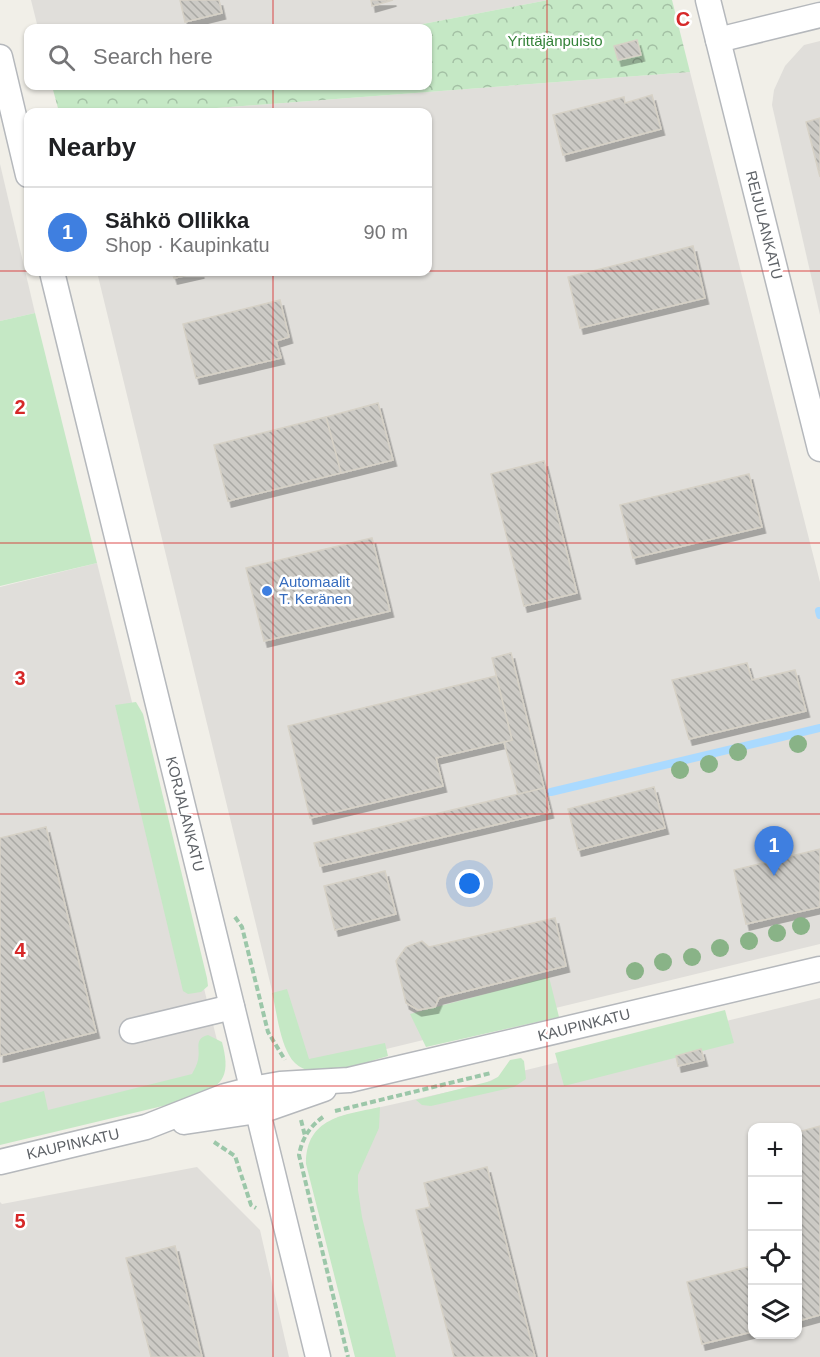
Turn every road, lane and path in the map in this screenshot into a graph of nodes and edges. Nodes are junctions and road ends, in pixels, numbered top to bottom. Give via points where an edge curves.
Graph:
1 (708, 0) edge
2 (820, 15) edge
3 (718, 40) junction
4 (0, 57) edge
5 (24, 158) edge
6 (53, 276) edge
7 (820, 449) edge
8 (206, 900) junction
9 (820, 969) edge
10 (232, 1007) junction
11 (132, 1031) dead end
12 (508, 1043) junction
13 (294, 1092) junction
14 (255, 1100) junction
15 (305, 1137) junction
16 (206, 1142) dead end
17 (0, 1162) edge
18 (309, 1200) junction
19 (281, 1207) junction
20 (318, 1357) edge
21 (348, 1357) edge

1 - 3 street, REIJULANKATU
2 - 3 street
3 - 7 street, REIJULANKATU
4 - 5 street
6 - 8 street, KORJALANKATU
8 - 10 street, KORJALANKATU
8 - 13 path via 239,921 268,1032 285,1059
9 - 12 street, KAUPINKATU
10 - 11 street
10 - 14 street, KORJALANKATU
12 - 13 street, KAUPINKATU
12 - 15 path via 499,1064 490,1073 334,1111 322,1117
13 - 14 street, KAUPINKATU
13 - 15 path
14 - 17 street, KAUPINKATU
14 - 19 street, KORJALANKATU
15 - 18 path via 299,1155
16 - 19 path via 225,1147 235,1156 251,1204 262,1210
18 - 19 path
18 - 21 path
19 - 20 street, KORJALANKATU

